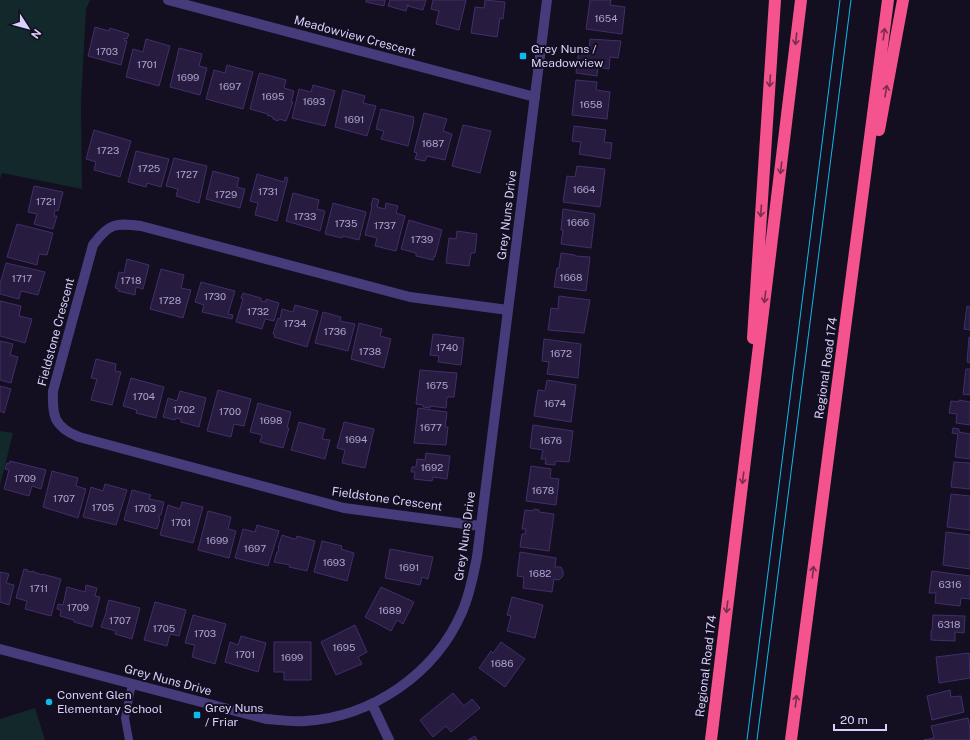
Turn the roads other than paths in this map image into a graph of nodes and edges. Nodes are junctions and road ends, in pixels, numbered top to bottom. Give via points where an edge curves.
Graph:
1 (168, 0) edge
2 (547, 0) edge
3 (775, 0) edge
4 (801, 0) edge
5 (888, 0) edge
6 (903, 0) edge
7 (535, 97) junction
8 (508, 310) junction
9 (748, 440) junction
10 (829, 448) junction
11 (480, 526) junction
12 (0, 649) edge
13 (132, 684) junction
14 (372, 704) junction
15 (128, 740) edge
16 (390, 740) edge
17 (711, 740) edge
18 (791, 740) edge

1 - 7 street, Meadowview Crescent
2 - 7 street, Grey Nuns Drive
3 -> 9 highway via 751,356
4 -> 9 highway, Regional Road 174
10 -> 5 highway, Regional Road 174
10 -> 6 highway via 874,157
7 - 8 street, Grey Nuns Drive
8 - 11 street, Grey Nuns Drive
8 - 11 street, Fieldstone Crescent via 410,297 122,223 111,226 93,245 53,391 52,410 58,423 79,437 344,508
9 -> 17 highway, Regional Road 174
18 -> 10 highway, Regional Road 174
11 - 14 street, Grey Nuns Drive via 471,586 454,629 430,661 414,677 382,700
12 - 13 street, Grey Nuns Drive
13 - 14 street, Grey Nuns Drive via 266,719 305,721 349,714
13 - 15 lane via 125,718
14 - 16 street

